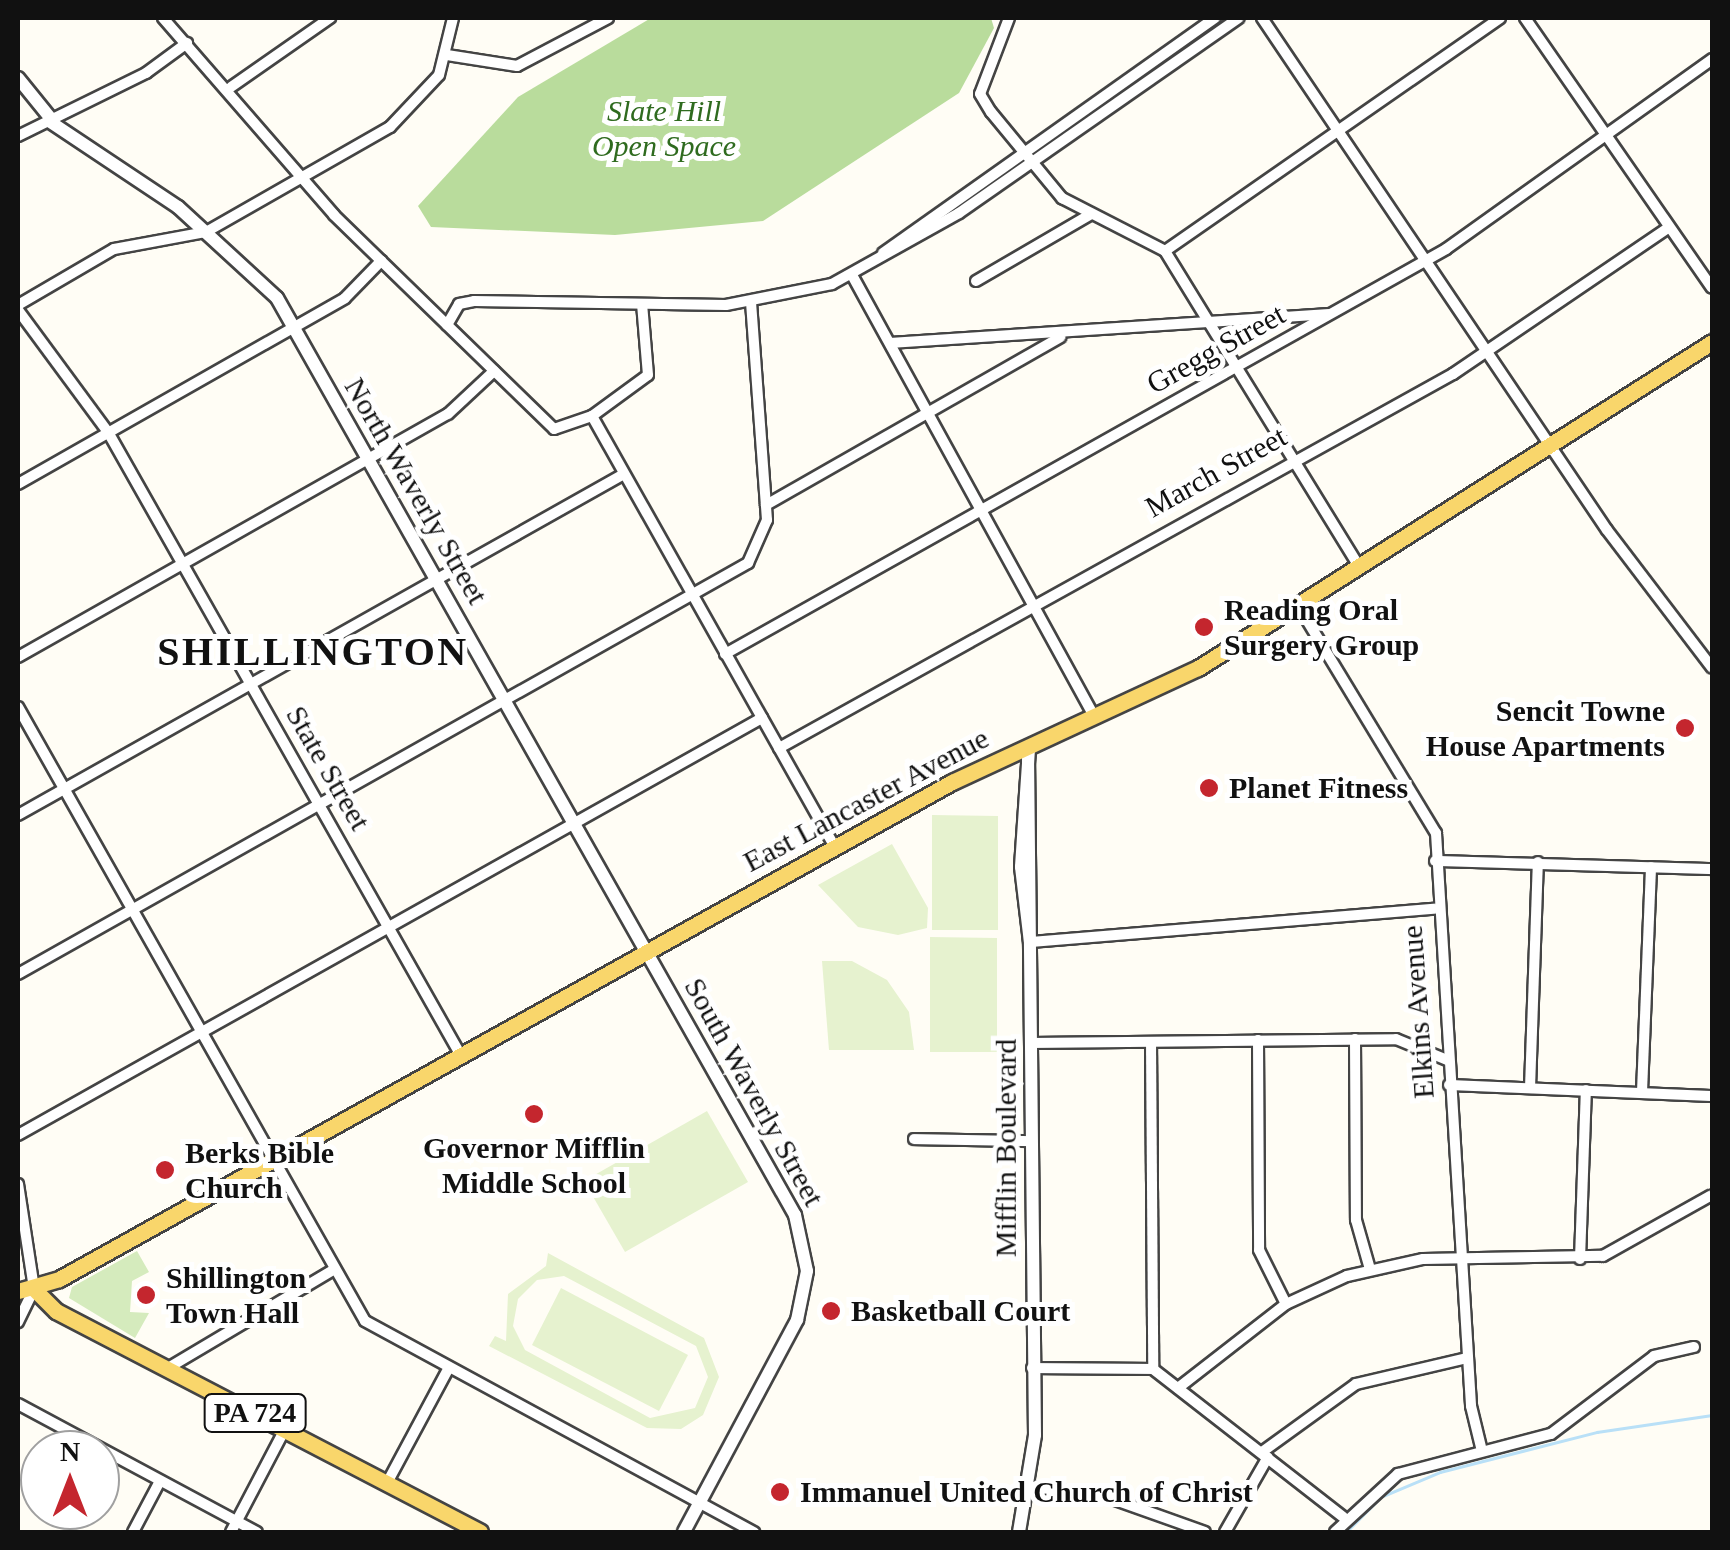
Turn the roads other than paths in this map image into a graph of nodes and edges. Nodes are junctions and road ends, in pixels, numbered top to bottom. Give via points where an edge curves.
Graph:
1 (163, 18) edge
2 (330, 18) edge
3 (452, 18) edge
4 (608, 18) edge
5 (1009, 18) edge
6 (1215, 18) edge
7 (1239, 18) edge
8 (1262, 18) edge
9 (1500, 18) edge
10 (1525, 18) edge
11 (187, 43) junction
12 (448, 55) junction
13 (1712, 59) edge
14 (18, 78) edge
15 (230, 86) junction
16 (50, 121) junction
17 (1338, 130) junction
18 (18, 136) edge
19 (1604, 137) junction
20 (1022, 153) junction
21 (1030, 163) junction
22 (304, 178) junction
23 (1092, 214) junction
24 (1668, 226) junction
25 (206, 232) junction
26 (1166, 251) junction
27 (879, 258) junction
28 (1428, 260) junction
29 (381, 261) junction
30 (852, 275) junction
31 (976, 282) dead end
32 (1712, 288) edge
33 (751, 303) junction
34 (642, 304) junction
35 (18, 308) edge
36 (1331, 314) junction
37 (1209, 320) junction
38 (447, 325) junction
39 (295, 327) junction
40 (1061, 336) junction
41 (1712, 342) edge
42 (891, 344) junction
43 (1490, 350) junction
44 (1237, 366) junction
45 (494, 371) junction
46 (592, 416) junction
47 (932, 416) junction
48 (108, 432) junction
49 (1557, 448) junction
50 (1294, 457) junction
51 (368, 458) junction
52 (624, 474) junction
53 (18, 484) edge
54 (766, 505) junction
55 (984, 509) junction
56 (182, 564) junction
57 (1360, 568) junction
58 (437, 579) junction
59 (692, 596) junction
60 (1037, 602) junction
61 (1299, 606) junction
62 (725, 654) junction
63 (1709, 654) edge
64 (18, 656) edge
65 (1712, 668) edge
66 (250, 684) junction
67 (508, 700) junction
68 (18, 707) edge
69 (762, 718) junction
70 (1095, 718) junction
71 (779, 748) junction
72 (1029, 752) junction
73 (64, 789) junction
74 (321, 804) junction
75 (18, 815) edge
76 (576, 822) junction
77 (834, 846) junction
78 (1435, 862) junction
79 (1538, 862) junction
80 (1652, 867) junction
81 (1712, 869) edge
82 (1435, 909) junction
83 (131, 910) junction
84 (389, 926) junction
85 (1030, 942) junction
86 (648, 950) junction
87 (18, 974) edge
88 (200, 1032) junction
89 (1355, 1038) junction
90 (1258, 1040) junction
91 (1150, 1042) junction
92 (1030, 1043) junction
93 (460, 1054) junction
94 (1447, 1060) junction
95 (1449, 1085) junction
96 (1530, 1088) junction
97 (1586, 1090) junction
98 (1642, 1092) junction
99 (1712, 1096) edge
100 (18, 1134) edge
101 (914, 1139) dead end
102 (1031, 1140) junction
103 (273, 1159) junction
104 (18, 1184) edge
105 (1710, 1196) edge
106 (1460, 1256) junction
107 (1580, 1258) junction
108 (335, 1269) junction
109 (1370, 1269) junction
110 (26, 1290) edge
111 (1286, 1304) junction
112 (18, 1322) edge
113 (1694, 1347) dead end
114 (1468, 1358) junction
115 (168, 1368) junction
116 (1032, 1368) junction
117 (1153, 1369) junction
118 (448, 1370) junction
119 (1178, 1388) junction
120 (18, 1404) edge
121 (286, 1429) junction
122 (1482, 1451) junction
123 (1265, 1454) junction
124 (160, 1481) junction
125 (387, 1483) junction
126 (1026, 1486) junction
127 (700, 1504) junction
128 (1343, 1517) junction
129 (234, 1527) edge
130 (457, 1527) edge
131 (133, 1532) edge
132 (256, 1532) edge
133 (480, 1532) edge
134 (684, 1532) edge
135 (754, 1532) edge
136 (1018, 1532) edge
137 (1205, 1532) edge
138 (1225, 1532) edge
139 (1335, 1532) edge

1 - 11 street
2 - 15 street
3 - 12 street
4 - 12 street via 517,66
5 - 20 street via 980,94
6 - 20 street
7 - 21 street
8 - 17 street
9 - 17 street
10 - 19 street
11 - 15 street
11 - 16 street
12 - 22 street via 413,109
13 - 19 street, Gregg Street
14 - 16 street, North Waverly Street
15 - 22 street
16 - 18 street
16 - 25 street, North Waverly Street
17 - 26 street
17 - 28 street
19 - 24 street
19 - 28 street, Gregg Street
20 - 21 street
20 - 27 street
21 - 23 street
21 - 27 street
22 - 25 street
22 - 29 street
23 - 26 street
23 - 31 street
24 - 32 street
24 - 43 street, March Street
25 - 35 street via 114,249
25 - 39 street, North Waverly Street via 260,276
26 - 37 street
27 - 30 street
28 - 36 street, Gregg Street
28 - 43 street
29 - 38 street
29 - 39 street via 345,298
30 - 33 street
30 - 42 street
33 - 34 street
33 - 54 street
34 - 38 street via 474,301 459,304
34 - 46 street via 648,375
35 - 48 street, State Street
36 - 37 street
36 - 44 street, Gregg Street
37 - 40 street
37 - 44 street
38 - 45 street
39 - 48 street
39 - 51 street, North Waverly Street
40 - 42 street
40 - 47 street
41 - 49 main road, East Lancaster Avenue
42 - 47 street
43 - 49 street
43 - 50 street, March Street
44 - 50 street
44 - 55 street, Gregg Street
45 - 46 street via 561,433
45 - 51 street via 461,405
46 - 52 street
47 - 54 street
47 - 55 street
48 - 53 street
48 - 56 street, State Street
49 - 57 main road, East Lancaster Avenue
49 - 63 street
50 - 57 street
50 - 60 street, March Street
51 - 56 street
51 - 58 street, North Waverly Street
52 - 58 street
52 - 59 street
54 - 59 street via 764,535 748,563
55 - 60 street
55 - 62 street, Gregg Street
56 - 64 street
56 - 66 street, State Street
57 - 61 main road, East Lancaster Avenue
58 - 66 street
58 - 67 street, North Waverly Street
59 - 62 street
59 - 67 street
60 - 70 street
60 - 71 street, March Street
61 - 70 main road, East Lancaster Avenue
61 - 78 street, Elkins Avenue via 1424,803
62 - 69 street
63 - 65 street
66 - 73 street
66 - 74 street, State Street
67 - 74 street
67 - 76 street, North Waverly Street
68 - 73 street
69 - 71 street
69 - 76 street
70 - 72 main road, East Lancaster Avenue
71 - 77 street
72 - 77 main road, East Lancaster Avenue
72 - 85 street, Mifflin Boulevard
73 - 75 street
73 - 83 street
74 - 83 street
74 - 84 street, State Street
76 - 84 street
76 - 86 street, North Waverly Street
77 - 86 main road, East Lancaster Avenue
78 - 79 street
78 - 82 street, Elkins Avenue
79 - 80 street
79 - 96 street
80 - 81 street
80 - 98 street
82 - 85 street
82 - 94 street, Elkins Avenue
83 - 87 street
83 - 88 street
84 - 88 street
84 - 93 street, State Street
85 - 92 street, Mifflin Boulevard
86 - 93 main road, East Lancaster Avenue
86 - 127 street, South Waverly Street via 788,1201 806,1254 797,1320
88 - 100 street
88 - 103 street
89 - 90 street
89 - 94 street via 1396,1038
89 - 109 street via 1356,1220
90 - 91 street
90 - 111 street via 1259,1250
91 - 92 street
91 - 117 street
92 - 102 street, Mifflin Boulevard
93 - 103 main road, East Lancaster Avenue
94 - 95 street, Elkins Avenue
95 - 96 street
95 - 106 street, Elkins Avenue
96 - 97 street
97 - 98 street
97 - 107 street
98 - 99 street
101 - 102 street
102 - 116 street, Mifflin Boulevard
103 - 108 street
103 - 110 main road, East Lancaster Avenue
104 - 110 street
105 - 107 street via 1625,1247
106 - 107 street
106 - 109 street
106 - 114 street, Elkins Avenue
108 - 115 street
108 - 118 street via 365,1321
109 - 111 street
110 - 112 street
110 - 115 main road, PA 724
111 - 119 street
113 - 122 street via 1654,1356 1562,1430
114 - 122 street, Elkins Avenue
114 - 123 street via 1356,1384
115 - 121 main road, PA 724
116 - 117 street
116 - 126 street, Mifflin Boulevard
117 - 119 street
118 - 125 street
118 - 127 street
119 - 123 street
120 - 124 street
121 - 125 main road, PA 724
121 - 129 street
122 - 128 street via 1398,1474
123 - 128 street
123 - 138 street
124 - 129 street
124 - 131 street
125 - 130 main road, PA 724
126 - 136 street, Mifflin Boulevard
126 - 137 street via 1104,1496
127 - 134 street, South Waverly Street
127 - 135 street
128 - 139 street
129 - 132 street
130 - 133 main road, PA 724

